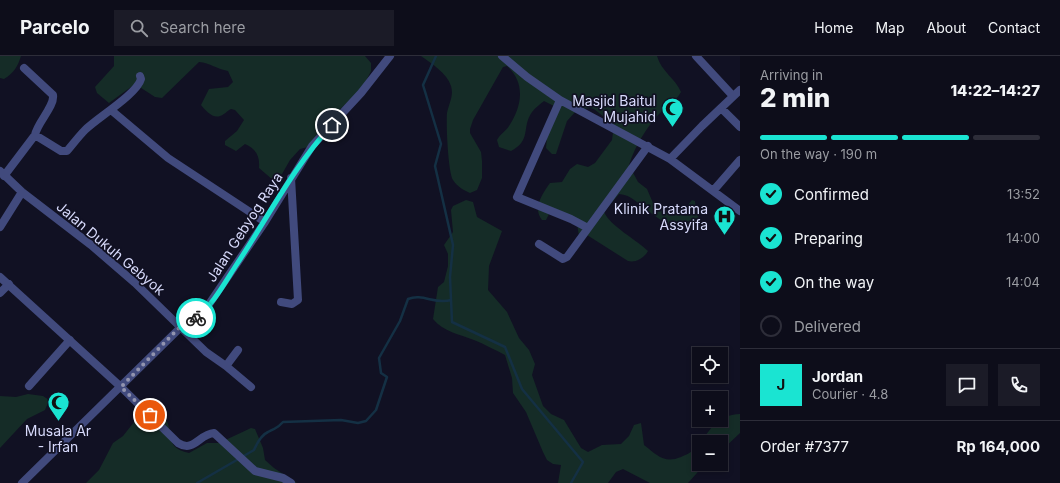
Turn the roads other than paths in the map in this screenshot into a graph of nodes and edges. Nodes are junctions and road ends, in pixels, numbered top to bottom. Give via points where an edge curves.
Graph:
1 (390, 56) edge
2 (502, 56) edge
3 (696, 56) edge
4 (24, 68) dead end
5 (140, 76) dead end
6 (740, 90) edge
7 (733, 96) junction
8 (560, 100) junction
9 (721, 108) junction
10 (111, 110) junction
11 (740, 127) edge
12 (35, 135) junction
13 (648, 146) junction
14 (670, 159) junction
15 (740, 160) edge
16 (2, 173) edge
17 (291, 178) junction
18 (713, 191) junction
19 (22, 192) junction
20 (740, 211) edge
21 (265, 222) junction
22 (0, 227) edge
23 (588, 228) junction
24 (539, 244) dead end
25 (0, 277) edge
26 (9, 284) junction
27 (0, 293) edge
28 (281, 302) dead end
29 (180, 327) junction
30 (70, 340) junction
31 (238, 350) dead end
32 (226, 366) junction
33 (30, 386) dead end
34 (121, 387) junction
35 (251, 387) dead end
36 (22, 483) edge
37 (291, 483) edge

1 - 17 street, Jalan Gebyog Raya via 361,93 312,146
2 - 8 street
3 - 7 street
4 - 12 street, Jalan Dukuh Gebyok via 53,95 53,100
5 - 10 street via 138,84
6 - 7 street
7 - 9 street
8 - 13 street
8 - 23 street via 517,198
9 - 11 street
9 - 14 street
10 - 12 street via 85,130 67,151 61,151
10 - 21 street via 168,158
12 - 16 street, Jalan Dukuh Gebyok
13 - 14 street
13 - 23 street
14 - 18 street
15 - 18 street
16 - 19 street, Jalan Dukuh Gebyok
17 - 21 street, Jalan Gebyog Raya
17 - 28 street via 298,300 292,304
18 - 20 street
19 - 22 street
19 - 29 street, Jalan Dukuh Gebyok via 91,245
21 - 29 street, Jalan Gebyog Raya via 203,313
23 - 24 street via 565,259
25 - 26 street
26 - 27 street
26 - 30 street
29 - 32 street, Jalan Dukuh Gebyok via 206,352
29 - 34 street, Jalan Gebyog Raya
30 - 33 street
30 - 34 street
31 - 32 street
32 - 35 street, Jalan Dukuh Gebyok
34 - 36 street, Jalan Gebyog Raya
34 - 37 street via 183,446 190,446 214,433 255,471 283,478

